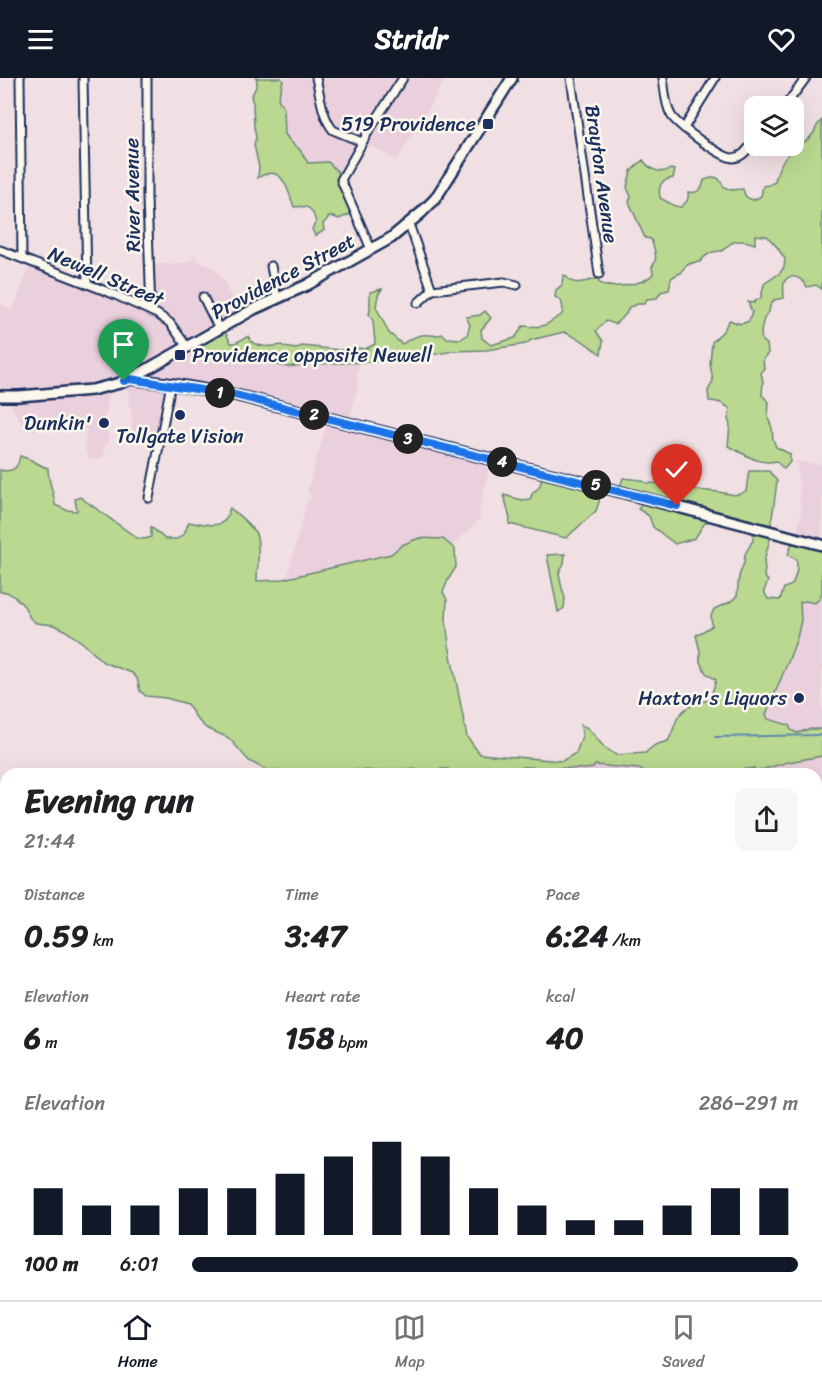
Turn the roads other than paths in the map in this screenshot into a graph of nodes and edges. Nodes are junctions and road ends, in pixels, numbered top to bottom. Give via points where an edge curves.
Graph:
1 (20, 78) edge
2 (83, 78) edge
3 (147, 78) edge
4 (316, 78) edge
5 (403, 78) edge
6 (512, 78) edge
7 (571, 78) edge
8 (663, 78) edge
9 (715, 78) edge
10 (806, 78) edge
11 (792, 96) edge
12 (684, 128) junction
13 (362, 142) junction
14 (744, 154) edge
15 (409, 224) junction
16 (371, 249) junction
17 (0, 250) edge
18 (22, 258) junction
19 (271, 266) dead end
20 (599, 274) dead end
21 (87, 284) junction
22 (517, 285) dead end
23 (432, 290) junction
24 (203, 297) dead end
25 (278, 298) junction
26 (418, 303) dead end
27 (151, 311) junction
28 (219, 329) junction
29 (188, 348) junction
30 (130, 379) junction
31 (171, 384) junction
32 (0, 396) edge
33 (150, 498) dead end
34 (822, 544) edge

1 - 18 street
2 - 21 street
3 - 27 street, River Avenue
4 - 13 street via 330,126
5 - 13 street
6 - 15 main road, Providence Street via 435,199
7 - 20 street, Brayton Avenue
8 - 12 street via 670,114
9 - 12 street
10 - 11 street
12 - 14 street via 722,154 732,158
13 - 16 street via 341,180
15 - 16 main road, Providence Street
15 - 23 street
16 - 25 main road, Providence Street
17 - 18 street, Newell Street
18 - 21 street, Newell Street
19 - 25 street
21 - 27 street, Newell Street
22 - 23 street via 504,282
23 - 26 street
24 - 28 street
25 - 28 main road, Providence Street
27 - 29 street, Newell Street via 170,323
28 - 29 main road, Providence Street
29 - 30 main road, Providence Street
30 - 31 main road
30 - 32 main road, Providence Street via 92,390
31 - 33 street
31 - 34 main road via 235,395

